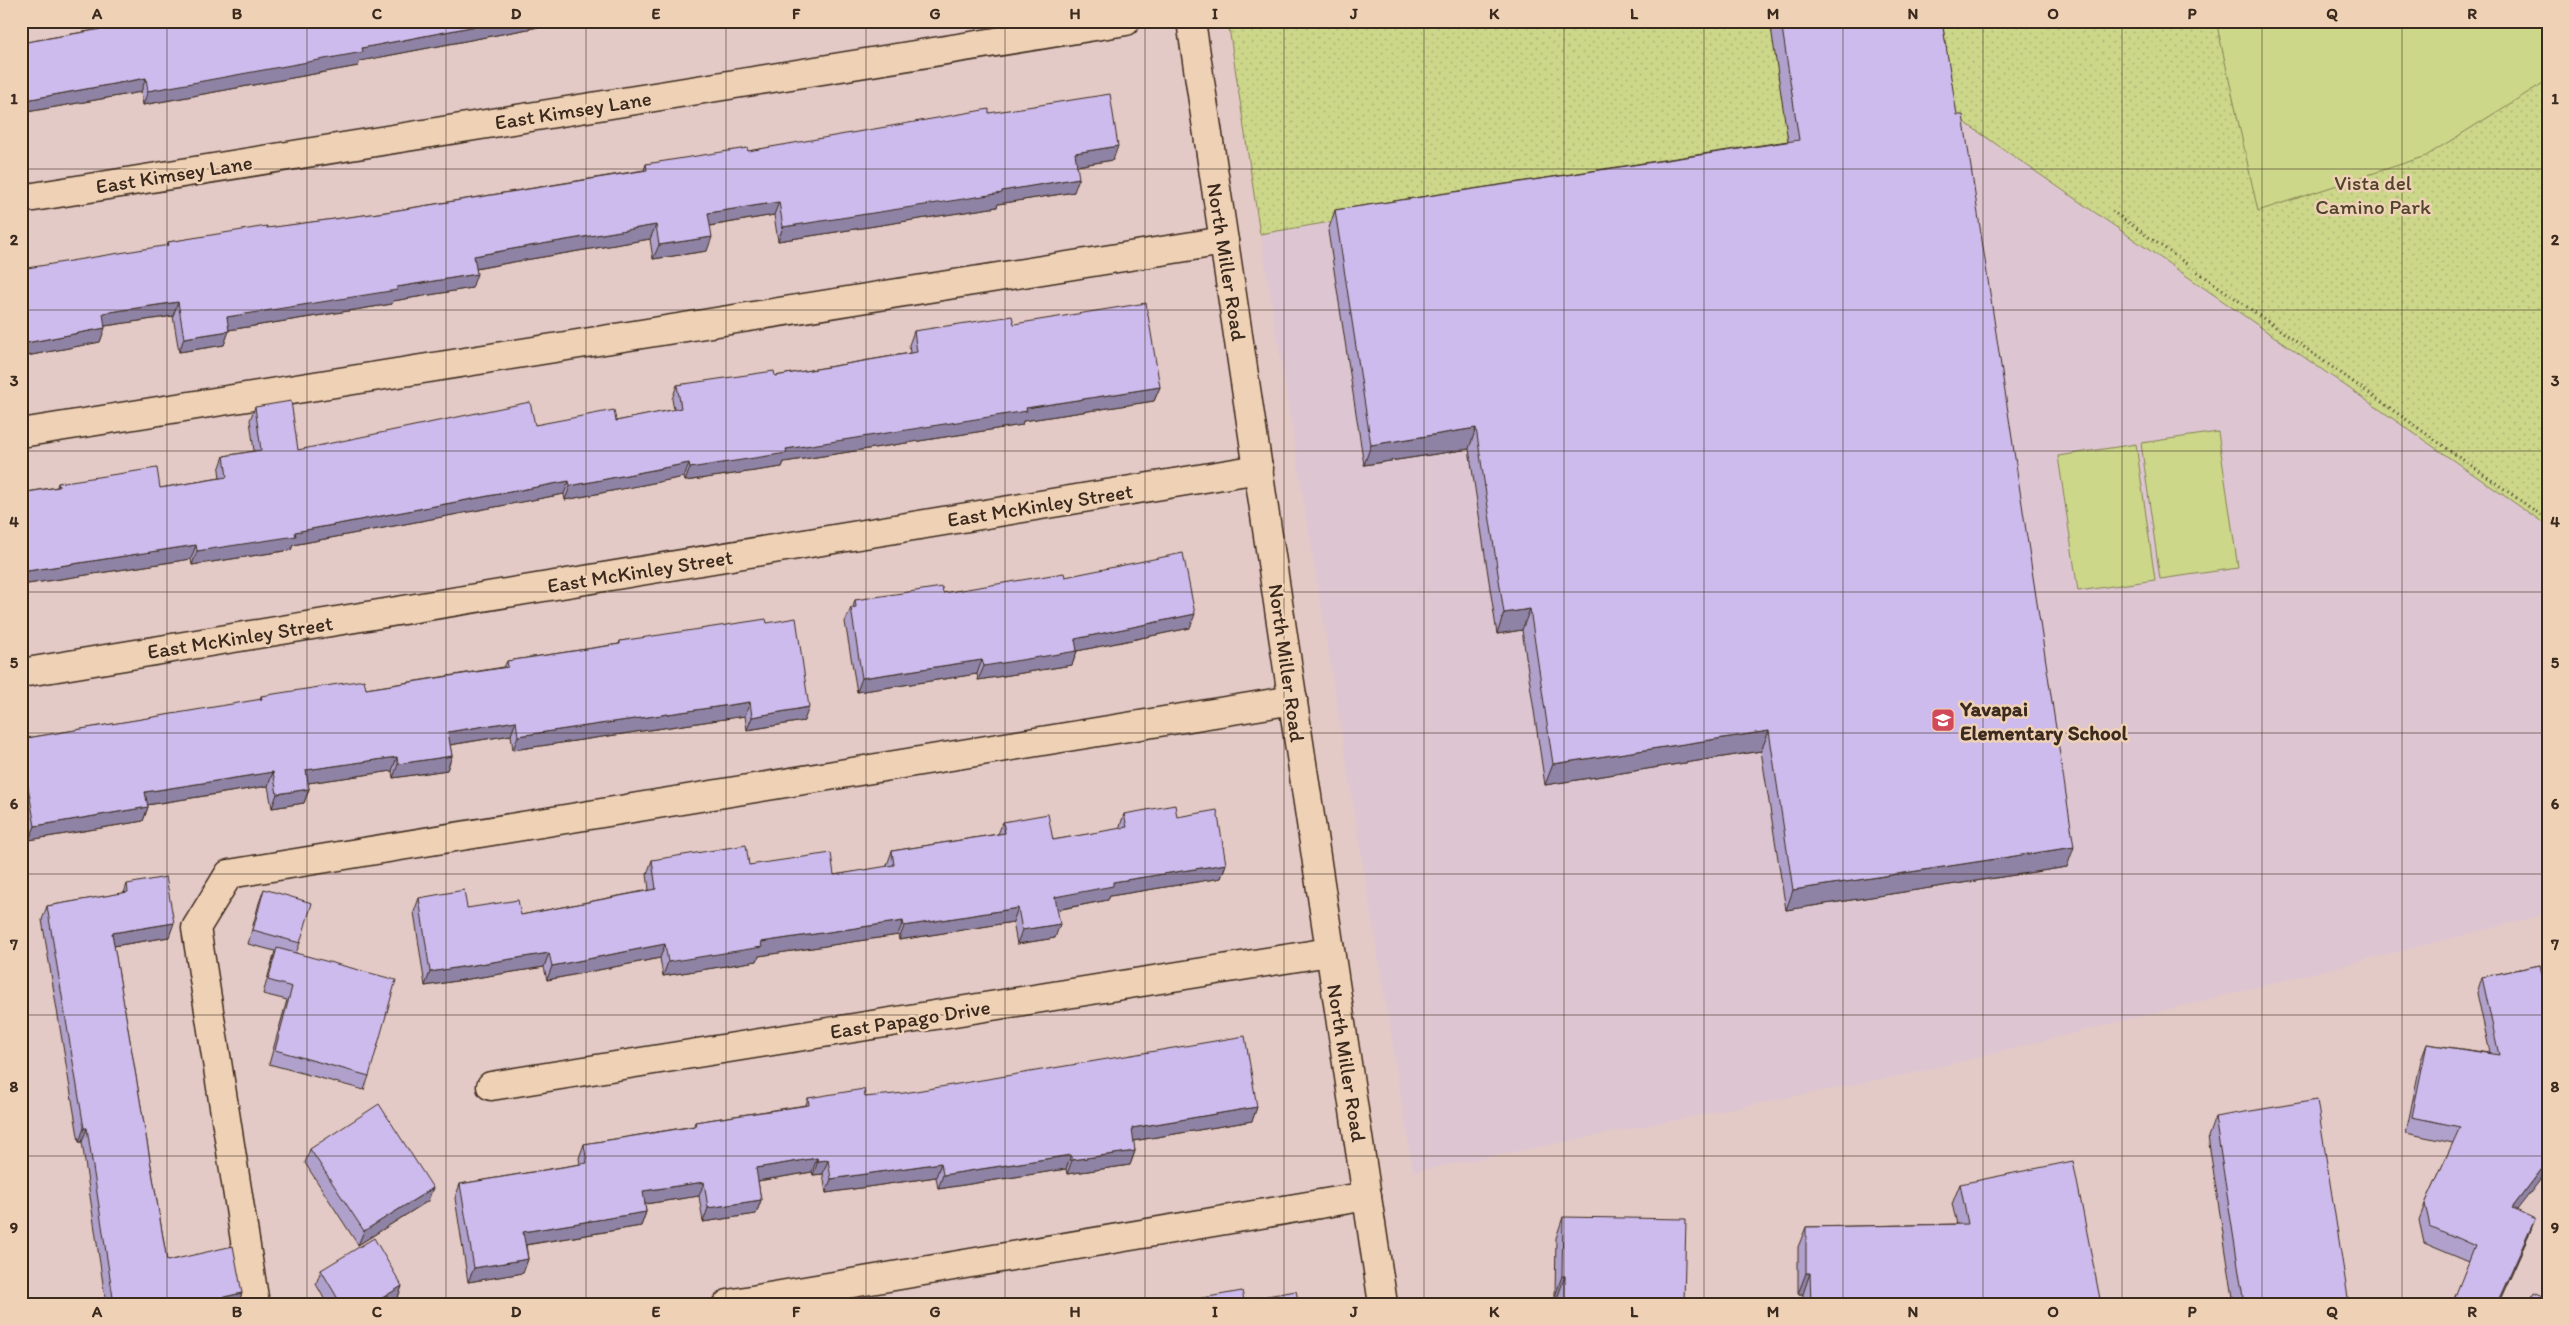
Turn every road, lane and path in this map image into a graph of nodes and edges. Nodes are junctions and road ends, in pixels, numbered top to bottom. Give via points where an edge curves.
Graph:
1 (1126, 21) edge
2 (1191, 21) edge
3 (21, 199) edge
4 (2112, 211) dead end
5 (1224, 241) junction
6 (21, 433) edge
7 (1259, 469) junction
8 (2548, 520) edge
9 (21, 673) edge
10 (1293, 700) junction
11 (1329, 952) junction
12 (491, 1086) dead end
13 (1367, 1196) junction
14 (255, 1304) edge
15 (728, 1304) edge
16 (1383, 1304) edge

1 - 3 street, East Kimsey Lane
2 - 5 street, North Miller Road
4 - 8 path
5 - 6 street
5 - 7 street, North Miller Road
7 - 9 street, East McKinley Street
7 - 10 street, North Miller Road
10 - 11 street, North Miller Road
10 - 14 street via 229,874 196,928
11 - 12 street, East Papago Drive
11 - 13 street, North Miller Road
13 - 15 street
13 - 16 street, North Miller Road

